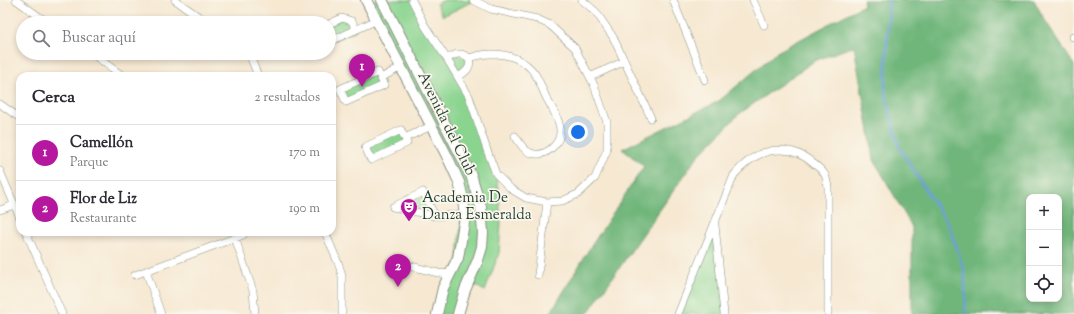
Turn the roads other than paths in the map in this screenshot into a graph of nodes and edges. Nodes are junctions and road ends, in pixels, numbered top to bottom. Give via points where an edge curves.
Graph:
1 (16, 0) edge
2 (175, 0) edge
3 (366, 0) edge
4 (382, 0) edge
5 (412, 0) edge
6 (473, 0) edge
7 (582, 0) edge
8 (673, 0) edge
9 (753, 0) edge
10 (38, 16) edge
11 (198, 16) edge
12 (377, 20) junction
13 (336, 21) edge
14 (764, 25) dead end
15 (356, 30) junction
16 (401, 38) junction
17 (336, 39) edge
18 (389, 45) junction
19 (469, 58) junction
20 (447, 59) junction
21 (101, 60) edge
22 (252, 60) edge
23 (625, 61) junction
24 (401, 68) junction
25 (117, 72) edge
26 (256, 72) edge
27 (458, 77) junction
28 (590, 77) junction
29 (381, 78) junction
30 (705, 80) dead end
31 (0, 104) edge
32 (16, 115) edge
33 (651, 118) dead end
34 (431, 126) junction
35 (514, 136) dead end
36 (405, 138) junction
37 (0, 171) edge
38 (471, 175) junction
39 (459, 182) junction
40 (547, 202) junction
41 (14, 204) junction
42 (16, 209) edge
43 (0, 210) edge
44 (465, 214) junction
45 (435, 216) junction
46 (715, 224) junction
47 (28, 236) edge
48 (240, 236) edge
49 (327, 236) edge
50 (235, 238) junction
51 (394, 262) dead end
52 (146, 271) junction
53 (450, 274) junction
54 (135, 275) dead end
55 (538, 275) dead end
56 (62, 314) edge
57 (161, 314) edge
58 (255, 314) edge
59 (342, 314) edge
60 (437, 314) edge
61 (458, 314) edge
62 (678, 314) edge
63 (724, 314) edge
64 (828, 314) edge

1 - 10 street
2 - 11 street
3 - 12 street, Avenida del Club
4 - 16 street, Avenida del Club
5 - 20 street via 425,26
6 - 28 street via 491,9 537,19 550,25 575,48
7 - 23 street via 596,12
8 - 30 street
9 - 14 street
12 - 15 street
12 - 18 street, Avenida del Club
13 - 15 street via 342,18 352,21
15 - 17 street
16 - 18 street
16 - 38 street, Avenida del Club
18 - 24 street, Avenida del Club
19 - 20 street via 463,54 456,54
19 - 27 street via 469,67
19 - 35 street via 490,54 513,57 519,59 535,74 559,124 560,136 554,147 542,154 527,151
20 - 27 street
21 - 25 street
22 - 26 street
23 - 28 street
23 - 33 street
24 - 29 street
24 - 34 street, Avenida del Club
27 - 40 street via 469,96 496,174 511,189 526,198
28 - 40 street via 606,122 607,150 594,178 578,194 562,201
29 - 29 street via 378,72 340,89 346,102 384,85
31 - 32 street
34 - 36 street
34 - 39 street, Avenida del Club
36 - 36 street via 401,130 365,147 371,160 407,143
37 - 41 street
38 - 39 street
38 - 61 street, Avenida del Club via 481,208 483,233 478,260
39 - 44 street, Avenida del Club
40 - 55 street
41 - 42 street
41 - 43 street
44 - 45 street
44 - 53 street, Avenida del Club via 458,258
45 - 45 street via 414,211 393,207 423,192
46 - 62 street
46 - 63 street
46 - 64 street via 734,175 748,162 760,154 775,150 793,152 808,159 825,175 828,187
47 - 56 street
48 - 50 street
49 - 59 street via 342,276
50 - 52 street
50 - 58 street via 253,290
51 - 53 street
52 - 54 street
52 - 57 street
53 - 60 street, Avenida del Club via 443,288

